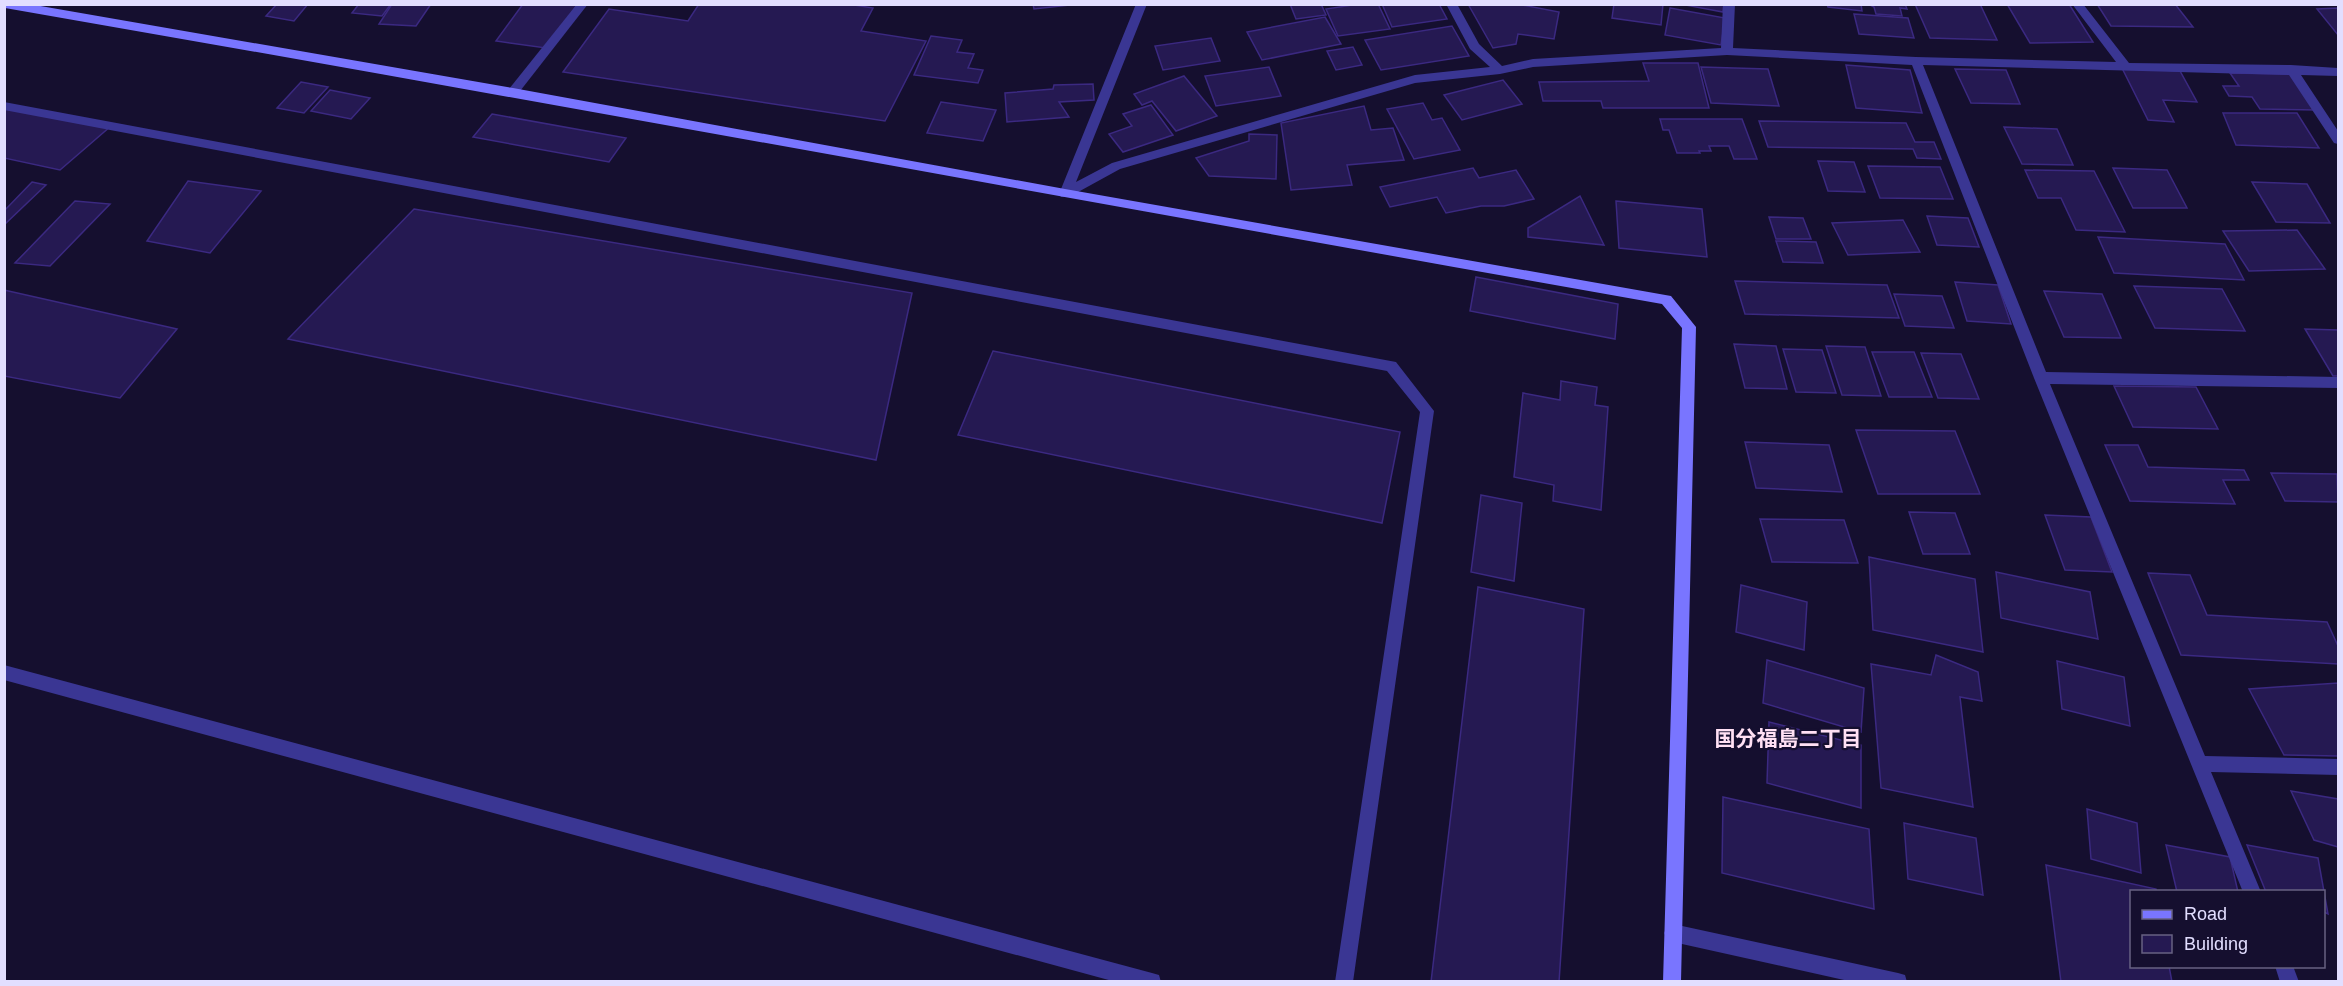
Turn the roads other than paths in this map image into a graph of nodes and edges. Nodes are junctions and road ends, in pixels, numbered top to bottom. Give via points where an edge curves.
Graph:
1 (583, 4) edge
2 (1142, 4) edge
3 (1451, 4) edge
4 (1728, 4) edge
5 (2078, 4) edge
6 (9, 5) edge
7 (1728, 51) junction
8 (1916, 61) junction
9 (2126, 67) junction
10 (2291, 69) junction
11 (1500, 70) junction
12 (2338, 72) edge
13 (513, 92) junction
14 (4, 106) edge
15 (2338, 140) edge
16 (1065, 194) junction
17 (2041, 378) junction
18 (2338, 382) edge
19 (4, 672) edge
20 (2199, 764) junction
21 (2338, 767) edge
22 (2252, 890) edge
23 (1673, 933) junction
24 (1152, 981) edge
25 (1344, 981) edge
26 (1672, 981) edge
27 (1898, 981) edge

1 - 13 street
2 - 16 street
3 - 11 street via 1474,46
4 - 7 street
5 - 9 street
6 - 13 street
7 - 8 street
7 - 11 street via 1533,63
8 - 9 street
8 - 17 street
9 - 10 street
10 - 12 street
10 - 15 street
11 - 16 street via 1416,79 1116,166
13 - 16 street
14 - 25 street via 1390,366 1427,411
16 - 23 street via 1666,300 1689,327
17 - 18 street
17 - 20 street
19 - 24 street
20 - 21 street
20 - 22 street
23 - 26 street
23 - 27 street

